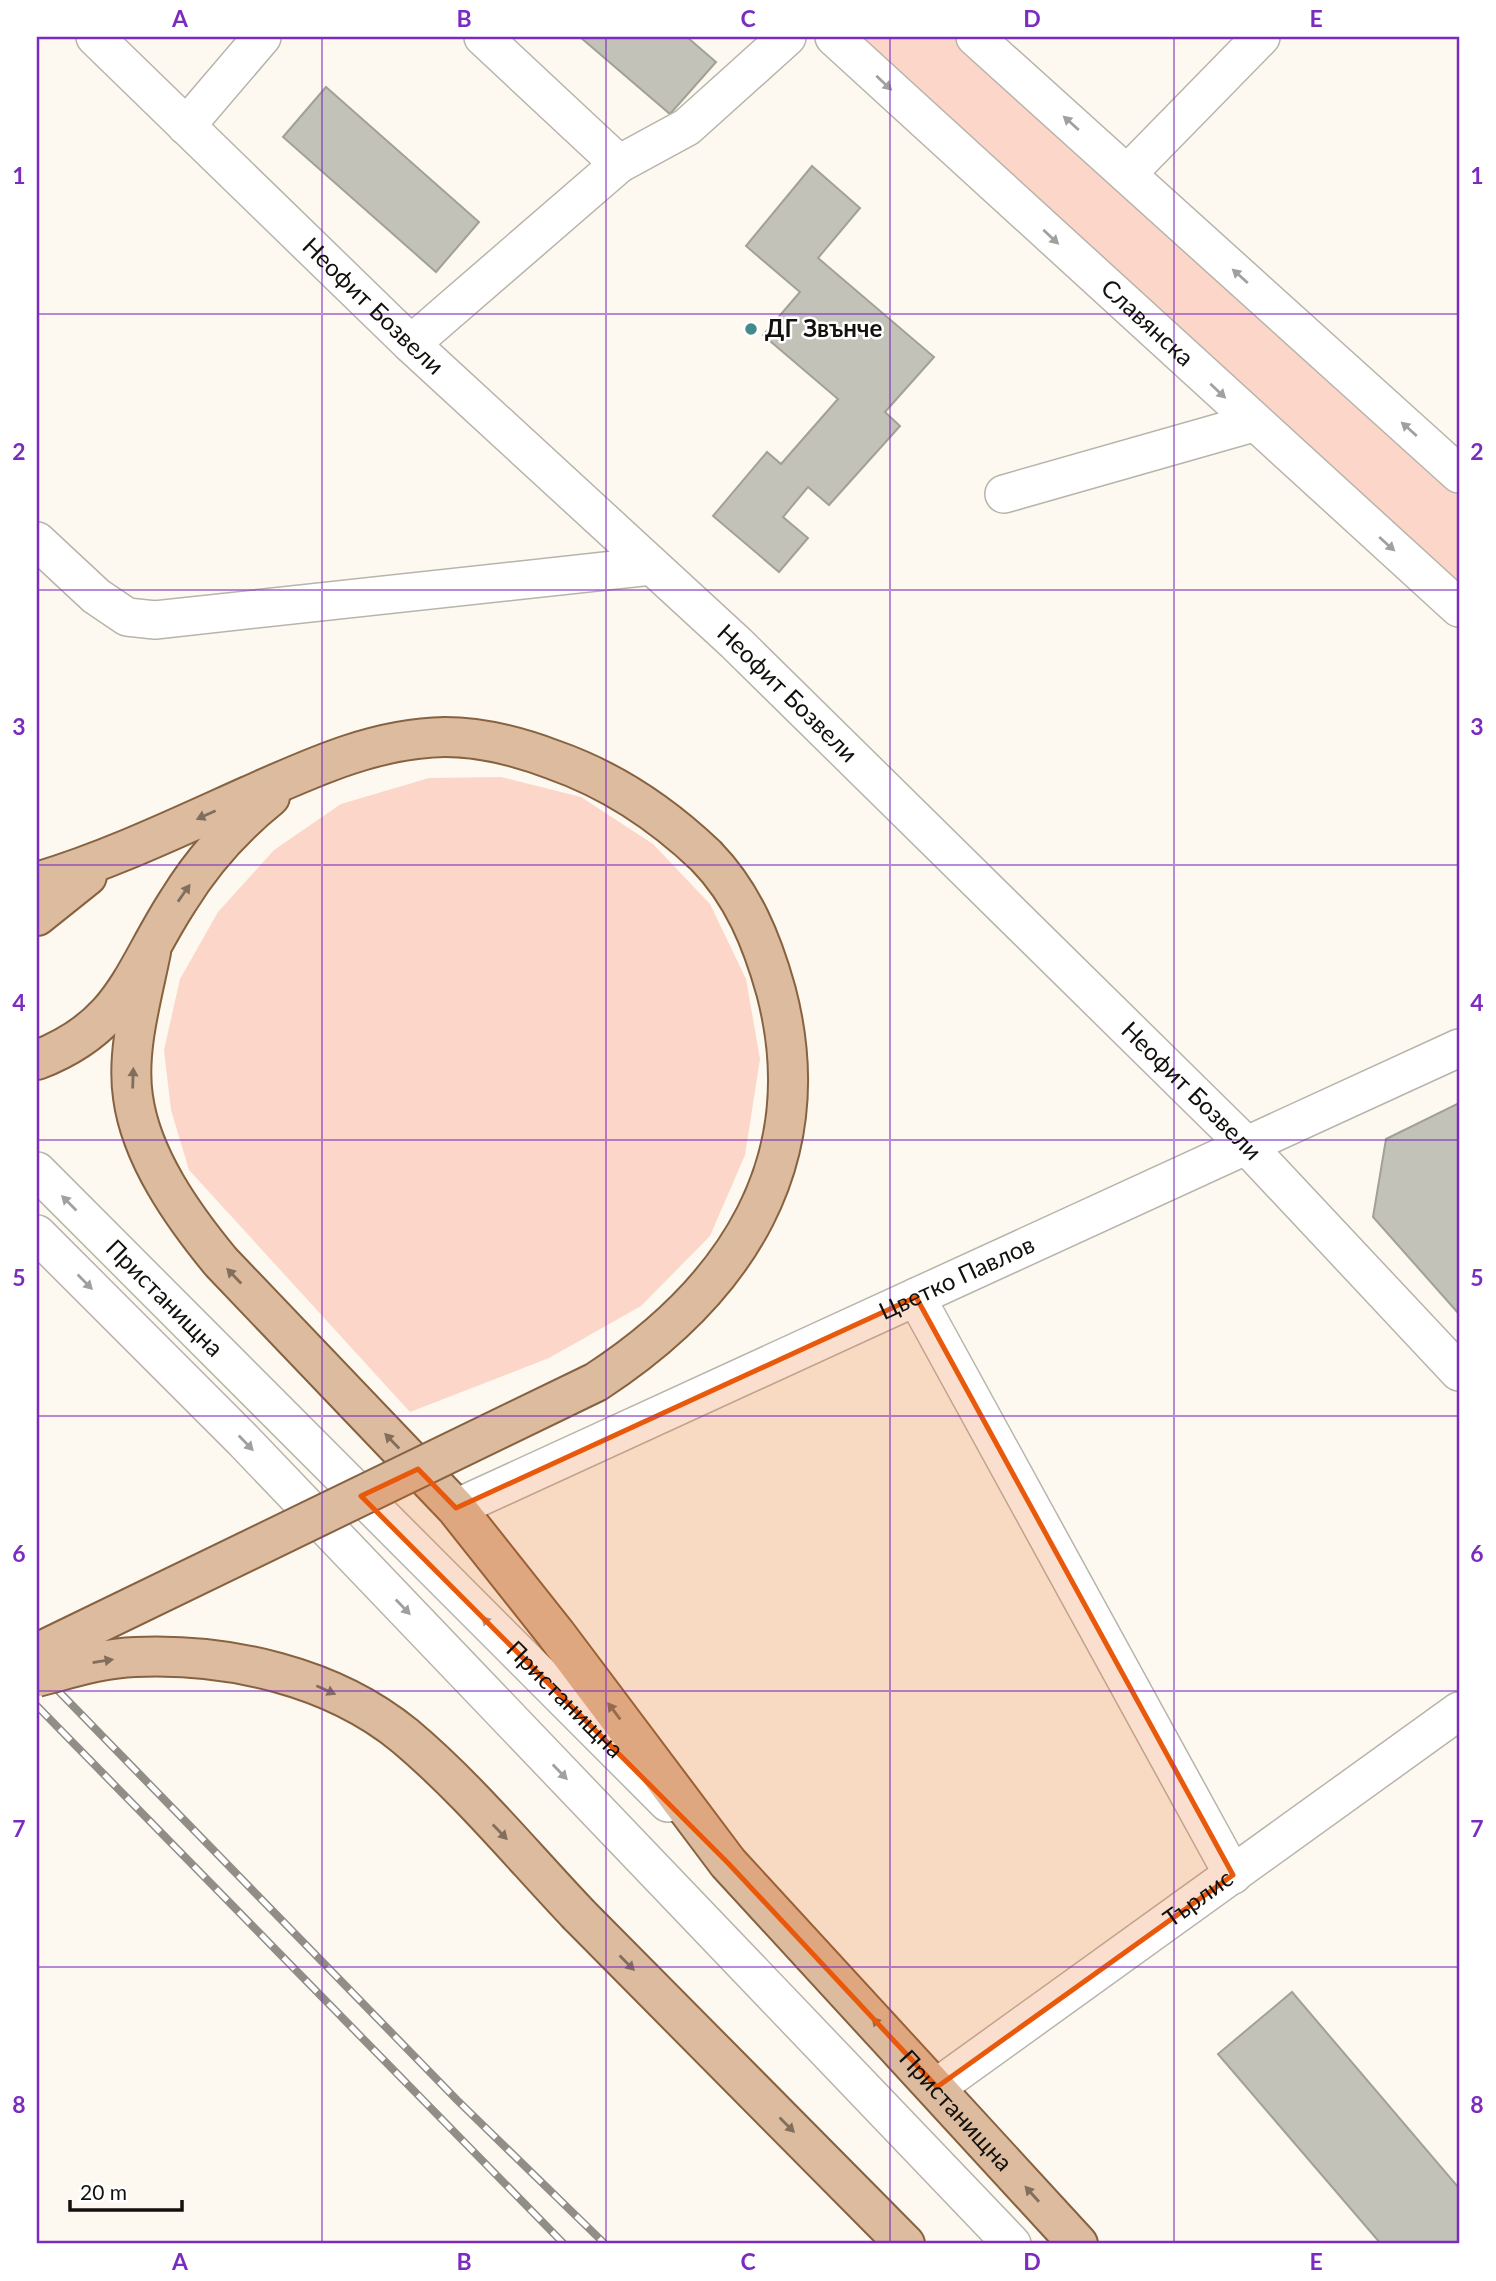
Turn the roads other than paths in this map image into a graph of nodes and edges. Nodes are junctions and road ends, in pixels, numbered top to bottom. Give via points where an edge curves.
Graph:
1 (95, 37) edge
2 (262, 37) edge
3 (483, 37) edge
4 (787, 37) edge
5 (834, 37) edge
6 (975, 37) edge
7 (1261, 37) edge
8 (186, 127) junction
9 (619, 164) junction
10 (1127, 174) junction
11 (411, 344) junction
12 (1253, 423) junction
13 (1459, 474) edge
14 (1004, 494) dead end
15 (37, 541) edge
16 (650, 566) junction
17 (1459, 608) edge
18 (313, 767) junction
19 (114, 856) junction
20 (37, 882) edge
21 (37, 916) edge
22 (151, 952) junction
23 (1459, 1048) edge
24 (37, 1060) edge
25 (1247, 1146) junction
26 (37, 1171) edge
27 (37, 1234) edge
28 (916, 1297) junction
29 (1459, 1372) edge
30 (456, 1508) junction
31 (37, 1653) edge
32 (37, 1678) edge
33 (1459, 1711) edge
34 (728, 1863) junction
35 (1233, 1875) junction
36 (937, 2087) junction
37 (905, 2244) edge
38 (1012, 2244) edge
39 (1078, 2244) edge

1 - 8 street, Неофит Бозвели
2 - 8 street
3 - 9 street
4 - 9 street via 687,127
5 -> 12 street, Славянска
10 -> 6 street
7 - 10 street
8 - 11 street, Неофит Бозвели
9 - 11 street
13 -> 10 street
11 - 16 street, Неофит Бозвели
12 - 14 street
12 -> 17 street, Славянска
15 - 16 street via 96,596 127,617 155,620
16 - 25 street, Неофит Бозвели via 736,643
18 -> 19 main road
22 -> 18 main road via 178,900 231,833 255,809
18 - 31 main road, bridge via 343,755 413,740 446,737 516,747 580,769 669,823 721,872 746,910 767,959 784,1029 788,1075 786,1114 772,1175 749,1231 713,1283 655,1341 596,1382
19 - 20 main road
19 - 21 main road
22 - 24 main road via 120,1002 93,1029
30 -> 22 main road via 221,1262 196,1231 157,1165 132,1096 139,1012
23 - 25 street, Цветко Павлов
25 - 28 street, Цветко Павлов
25 - 29 street, Неофит Бозвели
34 -> 26 street, Пристанищна
27 -> 38 street, Пристанищна via 242,1439
28 - 30 street, Цветко Павлов
28 - 35 street
34 -> 30 main road
32 -> 37 main road, bridge via 97,1662 177,1657 274,1672 363,1708 404,1735 438,1767
33 - 35 street, Търлис
36 -> 34 main road, Пристанищна
35 - 36 street, Търлис
39 -> 36 main road, Пристанищна

